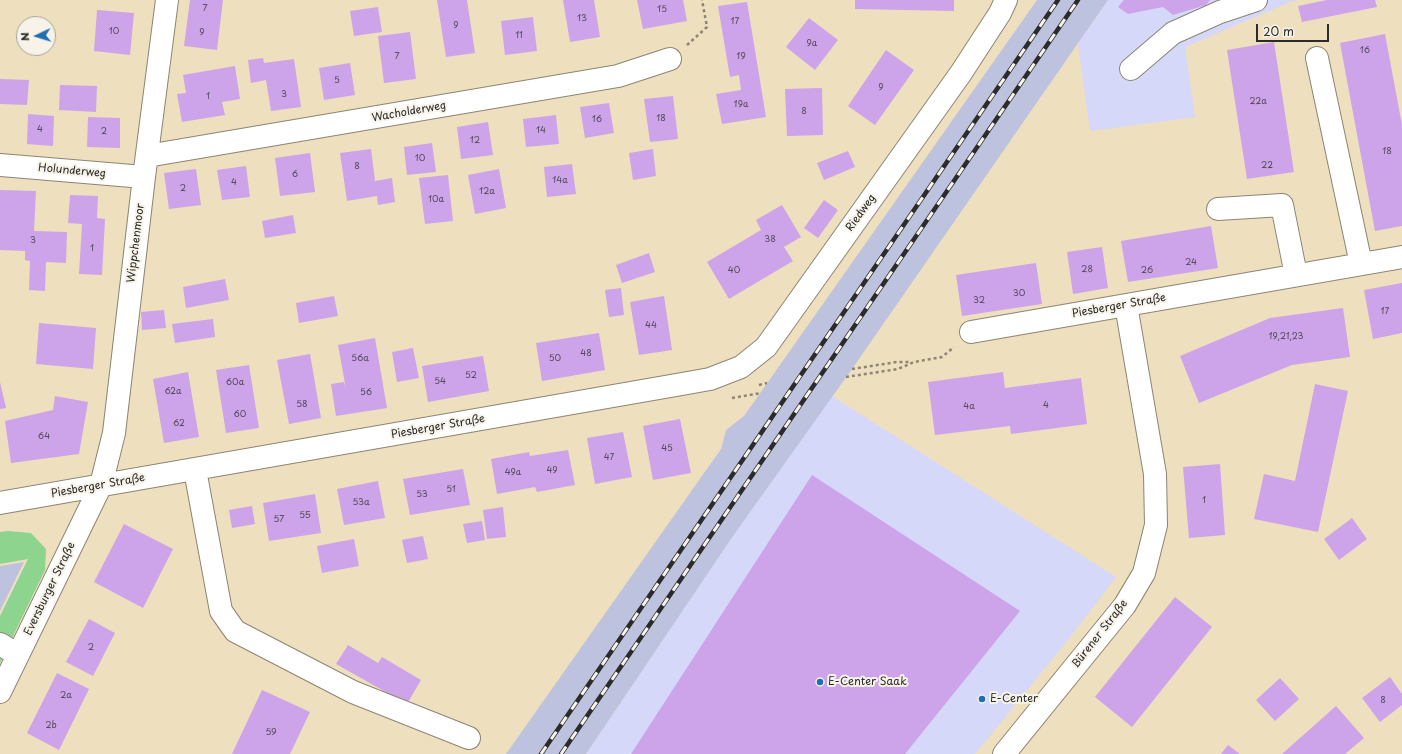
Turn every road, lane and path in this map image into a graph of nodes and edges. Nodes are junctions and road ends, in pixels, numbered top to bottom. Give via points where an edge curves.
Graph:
1 (167, 0) edge
2 (702, 0) edge
3 (1006, 0) edge
4 (1256, 0) edge
5 (1317, 58) dead end
6 (670, 59) joint
7 (1132, 69) dead end
8 (147, 156) junction
9 (0, 165) edge
10 (144, 177) junction
11 (1218, 209) dead end
12 (1402, 257) edge
13 (1361, 264) junction
14 (1296, 275) junction
15 (1126, 305) junction
16 (971, 332) joint
17 (914, 362) junction
18 (852, 370) dead end
19 (846, 377) dead end
20 (682, 384) joint
21 (195, 470) junction
22 (101, 485) junction
23 (0, 503) edge
24 (9, 649) edge
25 (0, 692) edge
26 (469, 738) dead end
27 (1004, 754) edge

1 - 8 street, Wippchenmoor
2 - 6 path via 707,27
3 - 20 street, Riedweg via 961,73 766,347 741,367 710,379
4 - 7 street via 1220,12 1173,33
5 - 13 street
6 - 8 street, Wacholderweg via 618,76
8 - 10 street, Wippchenmoor
9 - 10 street, Holunderweg
10 - 22 street, Wippchenmoor via 114,433
11 - 14 street via 1282,205
12 - 13 street, Piesberger Straße
13 - 14 street, Piesberger Straße
14 - 15 street, Piesberger Straße
15 - 16 street, Piesberger Straße
15 - 27 street, Bürener Straße via 1155,474 1156,525 1144,573 1125,604
16 - 17 path via 942,357
17 - 18 path via 897,362
17 - 19 path via 898,369
20 - 21 street, Piesberger Straße
21 - 22 street, Piesberger Straße
21 - 26 street via 221,611 235,631 353,692
22 - 23 street, Piesberger Straße
22 - 24 street, Eversburger Straße
24 - 25 street, Eversburger Straße

